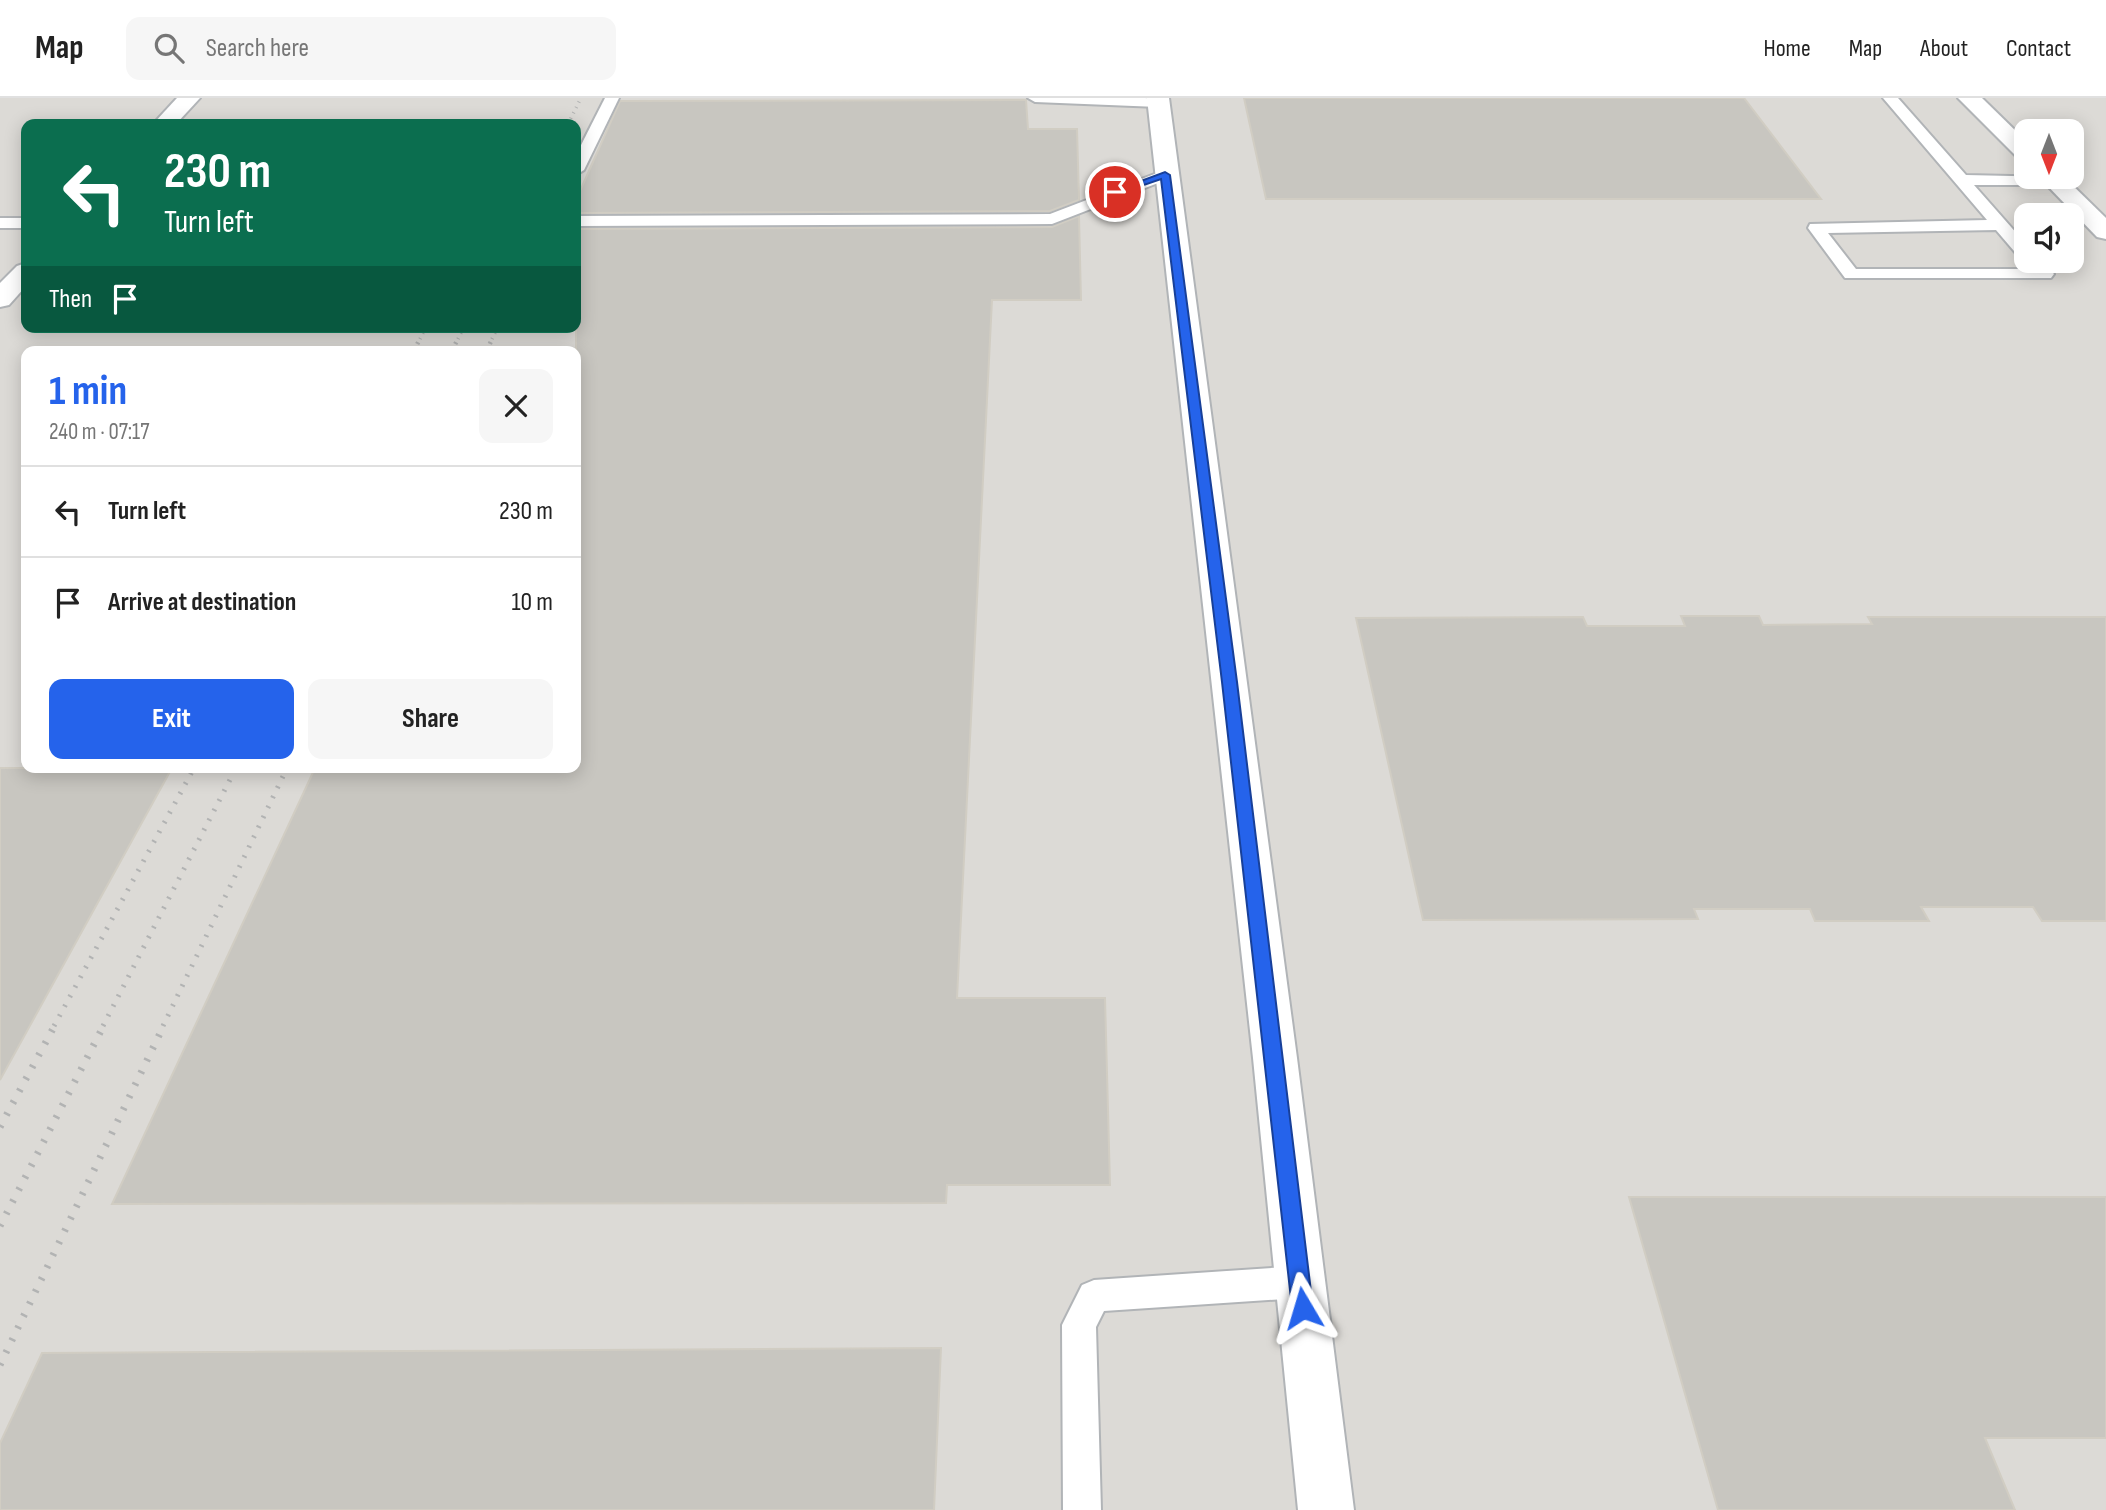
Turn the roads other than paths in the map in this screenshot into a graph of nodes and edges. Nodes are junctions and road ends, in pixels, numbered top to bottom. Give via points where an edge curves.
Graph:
1 (189, 98) edge
2 (612, 98) edge
3 (1035, 98) edge
4 (1890, 98) edge
5 (1969, 98) edge
6 (1158, 101) edge
7 (169, 119) edge
8 (2014, 141) edge
9 (581, 160) edge
10 (1165, 175) junction
11 (2014, 179) edge
12 (1964, 180) junction
13 (2063, 189) edge
14 (581, 222) edge
15 (0, 223) edge
16 (21, 223) edge
17 (2000, 225) junction
18 (2106, 232) edge
19 (2014, 241) edge
20 (2044, 273) edge
21 (21, 276) edge
22 (0, 299) edge
23 (1300, 1282) junction
24 (1082, 1510) edge
25 (1326, 1510) edge

1 - 7 street
2 - 9 lane
3 - 6 lane
4 - 12 lane
5 - 8 street
6 - 10 street
10 - 14 lane via 1052,219
10 - 23 street
11 - 12 lane
12 - 17 lane
13 - 18 street
15 - 16 lane
17 - 19 lane
17 - 20 lane via 1816,228 1851,274
21 - 22 street
23 - 24 lane via 1094,1296 1079,1325
23 - 25 street

